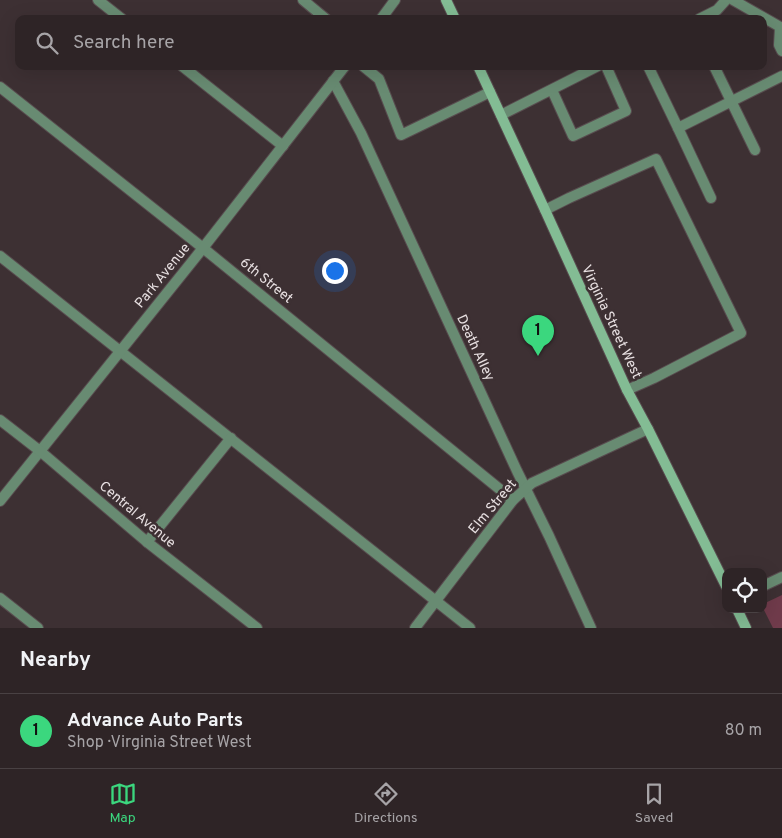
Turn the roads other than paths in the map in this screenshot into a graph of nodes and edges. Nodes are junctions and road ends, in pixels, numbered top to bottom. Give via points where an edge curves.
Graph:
1 (98, 0) edge
2 (303, 0) edge
3 (395, 0) edge
4 (446, 0) edge
5 (726, 0) edge
6 (733, 0) edge
7 (117, 15) edge
8 (321, 15) edge
9 (384, 15) edge
10 (453, 15) edge
11 (707, 15) edge
12 (760, 15) edge
13 (767, 19) edge
14 (781, 27) edge
15 (782, 51) edge
16 (187, 70) edge
17 (342, 70) edge
18 (368, 70) edge
19 (480, 70) edge
20 (590, 70) edge
21 (608, 70) edge
22 (650, 70) edge
23 (716, 70) edge
24 (782, 76) edge
25 (333, 81) junction
26 (0, 87) edge
27 (552, 90) junction
28 (490, 92) junction
29 (731, 101) junction
30 (501, 115) junction
31 (678, 128) junction
32 (283, 146) junction
33 (755, 150) dead end
34 (711, 198) dead end
35 (545, 210) junction
36 (203, 248) junction
37 (0, 256) edge
38 (121, 351) junction
39 (627, 390) junction
40 (0, 420) edge
41 (648, 429) junction
42 (231, 438) junction
43 (40, 451) junction
44 (525, 489) junction
45 (513, 500) junction
46 (0, 501) edge
47 (147, 542) junction
48 (782, 577) edge
49 (722, 578) edge
50 (767, 584) edge
51 (0, 598) edge
52 (436, 601) junction
53 (739, 613) edge
54 (38, 628) edge
55 (258, 628) edge
56 (415, 628) edge
57 (470, 628) edge
58 (591, 628) edge
59 (746, 628) edge

1 - 7 street
2 - 8 street
3 - 9 street
4 - 10 main road
5 - 11 street
6 - 12 street
13 - 14 street
14 - 15 street via 779,44
16 - 32 street
17 - 25 street, Park Avenue
18 - 28 street via 379,79 401,135
19 - 28 main road, Virginia Street West
20 - 27 street
21 - 27 street via 626,111 573,136
22 - 31 street
23 - 29 street
24 - 29 street
25 - 32 street, Park Avenue
25 - 44 street, Death Alley via 361,133
26 - 36 street, 6th Street
27 - 30 street
28 - 30 main road, Virginia Street West
29 - 31 street
29 - 33 street
30 - 35 main road, Virginia Street West
31 - 34 street
32 - 36 street, Park Avenue
35 - 39 main road, Virginia Street West
35 - 39 street via 656,159 741,333
36 - 38 street, Park Avenue
36 - 45 street, 6th Street
37 - 38 street
38 - 42 street
38 - 43 street, Park Avenue
39 - 41 main road, Virginia Street West
40 - 43 street, Central Avenue
41 - 44 street, Elm Street
41 - 49 main road, Virginia Street West
42 - 47 street
42 - 52 street
43 - 46 street, Park Avenue
43 - 47 street, Central Avenue
44 - 45 street, Elm Street
44 - 58 street, Death Alley
45 - 52 street, Elm Street
47 - 55 street, Central Avenue
48 - 50 street
51 - 54 street
52 - 56 street, Elm Street
52 - 57 street
53 - 59 main road

